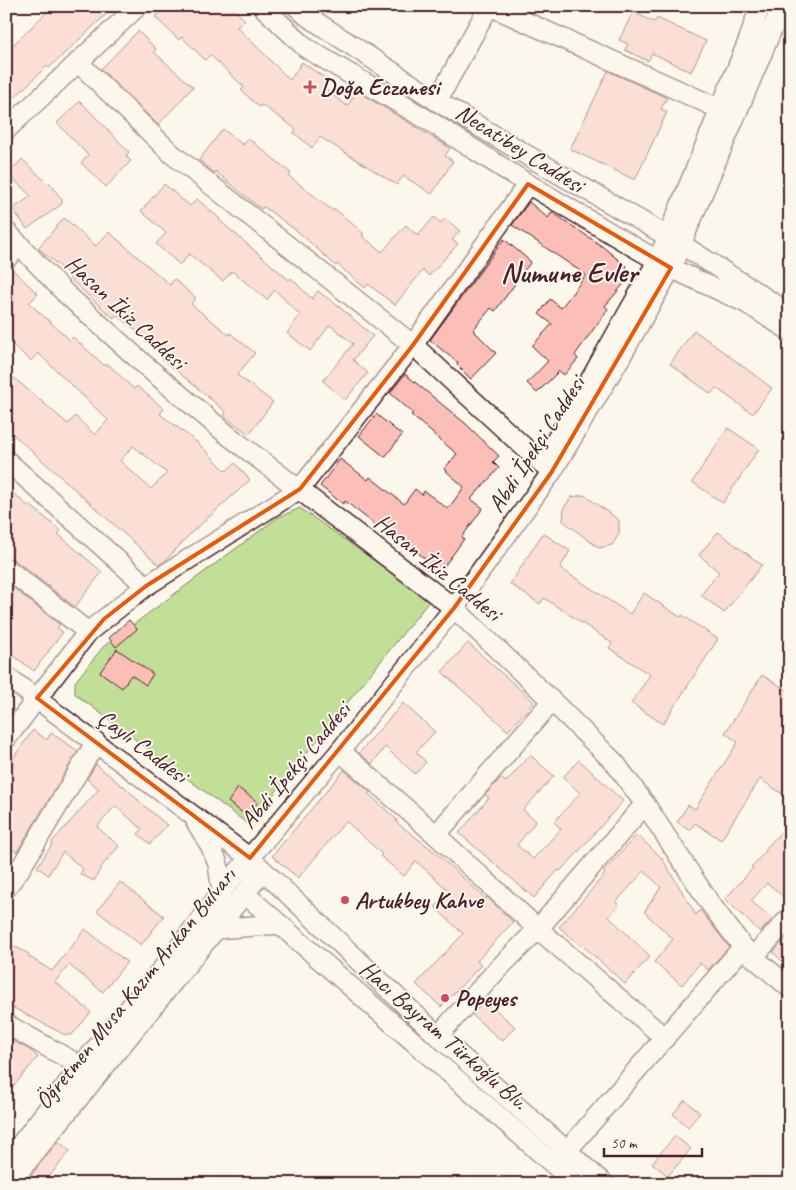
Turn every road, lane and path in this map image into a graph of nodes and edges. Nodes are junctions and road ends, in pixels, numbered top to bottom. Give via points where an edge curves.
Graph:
1 (138, 6) edge
2 (262, 6) edge
3 (296, 6) edge
4 (490, 6) edge
5 (760, 6) edge
6 (782, 6) edge
7 (78, 62) junction
8 (437, 101) junction
9 (720, 108) junction
10 (6, 130) edge
11 (528, 184) junction
12 (6, 231) edge
13 (674, 240) junction
14 (20, 245) junction
15 (6, 259) edge
16 (664, 264) junction
17 (790, 314) edge
18 (790, 331) edge
19 (413, 345) junction
20 (6, 460) edge
21 (547, 468) junction
22 (300, 489) junction
23 (6, 568) edge
24 (146, 586) junction
25 (454, 608) junction
26 (88, 632) junction
27 (6, 676) edge
28 (37, 698) junction
29 (552, 702) junction
30 (6, 739) edge
31 (96, 742) junction
32 (340, 751) junction
33 (645, 804) junction
34 (190, 813) junction
35 (436, 835) junction
36 (13, 864) edge
37 (256, 865) junction
38 (6, 888) edge
39 (222, 892) junction
40 (245, 894) junction
41 (790, 917) edge
42 (279, 924) junction
43 (216, 929) junction
44 (538, 929) junction
45 (748, 952) junction
46 (790, 988) edge
47 (6, 1024) edge
48 (438, 1036) junction
49 (665, 1038) junction
50 (89, 1070) junction
51 (561, 1158) junction
52 (6, 1163) edge
53 (9, 1184) edge
54 (576, 1184) edge
55 (604, 1184) edge

1 - 7 street
2 - 11 street, Necatibey Caddesi via 306,48
3 - 8 street, Necatibey Caddesi
4 - 8 street
4 - 9 street
5 - 9 street via 750,39
6 - 13 street
7 - 10 street
7 - 19 street via 172,154
8 - 13 street, Necatibey Caddesi
9 - 13 street
11 - 16 street, Necatibey Caddesi
11 - 19 street
12 - 14 street, Hasan İkiz Caddesi
13 - 16 street
13 - 17 street, Necatibey Caddesi
14 - 15 street
14 - 22 street, Hasan İkiz Caddesi via 65,293 147,367 229,436
16 - 18 street, Necatibey Caddesi via 746,303
16 - 21 street, Abdi İpekçi Caddesi
19 - 21 street
19 - 22 street
20 - 24 street
21 - 25 street, Abdi İpekçi Caddesi
22 - 24 street
22 - 25 street, Hasan İkiz Caddesi
23 - 26 street
24 - 26 street
25 - 29 street, Hasan İkiz Caddesi
25 - 32 street, Abdi İpekçi Caddesi
26 - 28 street
27 - 28 street, Çaylı Caddesi
28 - 30 street
28 - 31 street, Çaylı Caddesi
29 - 33 street, Hasan İkiz Caddesi via 615,763
29 - 35 street
31 - 34 street, Çaylı Caddesi
31 - 36 street
32 - 35 street
32 - 37 street, Abdi İpekçi Caddesi
33 - 44 street
33 - 45 street, Hasan İkiz Caddesi via 708,902
34 - 37 street, Çaylı Caddesi
34 - 39 street via 218,864
35 - 44 street
36 - 38 street
37 - 39 street, Öğretmen Musa Kazım Arıkan Bulvarı
37 - 40 street, Öğretmen Musa Kazım Arıkan Bulvarı
37 - 48 street, Hacı Bayram Türkoğlu Blv.
39 - 50 street, Öğretmen Musa Kazım Arıkan Bulvarı
40 - 42 street, Hacı Bayram Türkoğlu Blv.
40 - 43 street, Öğretmen Musa Kazım Arıkan Bulvarı
41 - 45 street
42 - 43 street
42 - 51 street, Hacı Bayram Türkoğlu Blv.
43 - 50 street, Öğretmen Musa Kazım Arıkan Bulvarı
44 - 48 street
44 - 49 street
45 - 46 street, Hasan İkiz Caddesi
45 - 49 street
47 - 50 street
48 - 51 street, Hacı Bayram Türkoğlu Blv.
49 - 51 street
50 - 52 street, Öğretmen Musa Kazım Arıkan Bulvarı
50 - 53 street, Öğretmen Musa Kazım Arıkan Bulvarı
51 - 54 street, Hacı Bayram Türkoğlu Blv.
51 - 55 street, Hacı Bayram Türkoğlu Blv.

